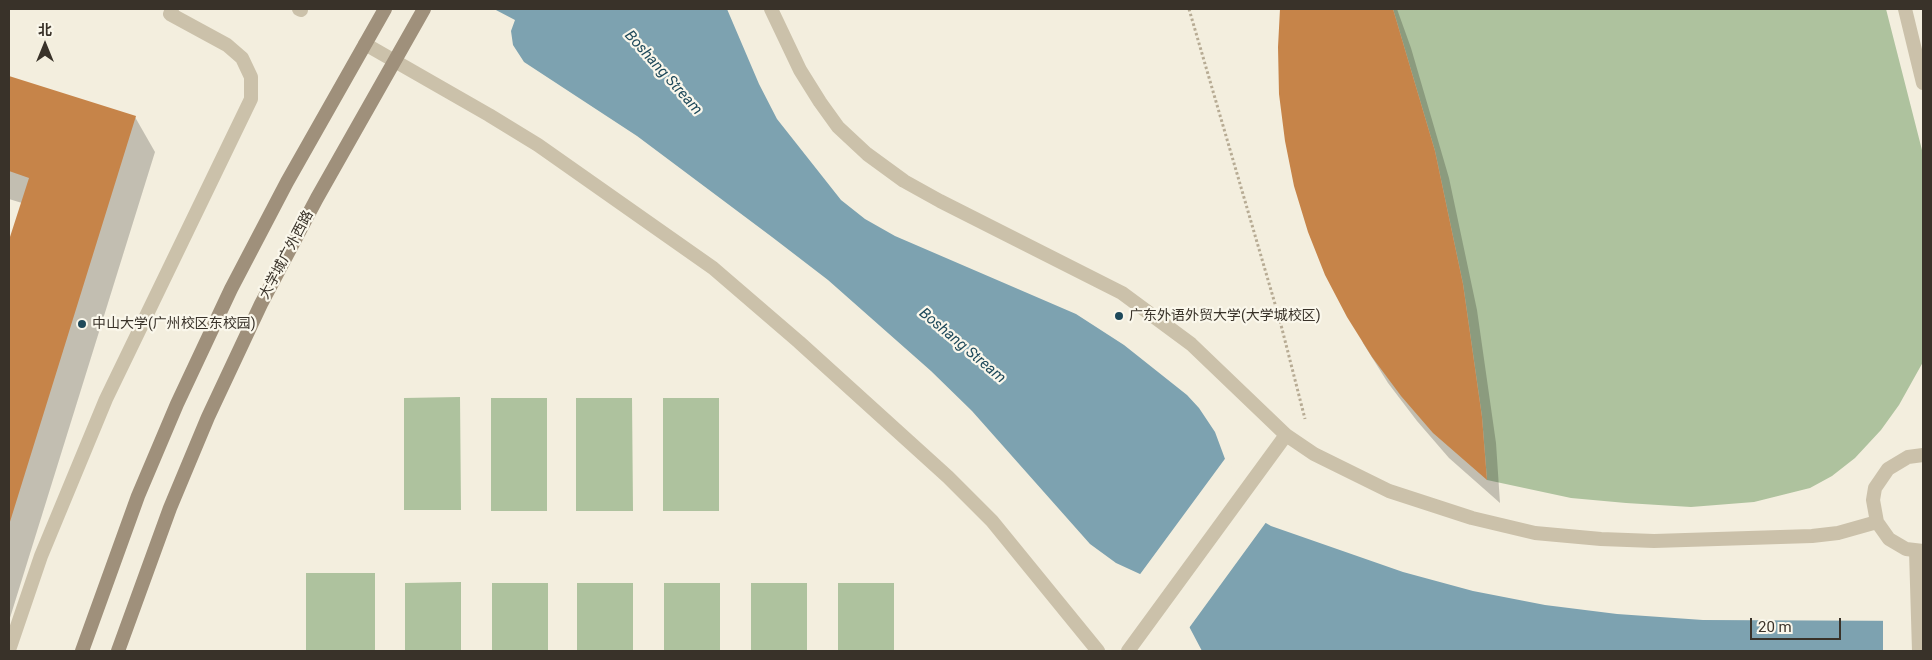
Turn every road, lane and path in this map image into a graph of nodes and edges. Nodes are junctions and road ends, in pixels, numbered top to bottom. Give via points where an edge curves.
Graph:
1 (172, 9) edge
2 (385, 9) edge
3 (424, 9) edge
4 (771, 9) edge
5 (1189, 9) edge
6 (1905, 9) edge
7 (365, 44) junction
8 (395, 60) junction
9 (1923, 83) edge
10 (1286, 435) junction
11 (1314, 454) junction
12 (1923, 455) edge
13 (1877, 522) junction
14 (1920, 551) edge
15 (9, 650) edge
16 (82, 651) edge
17 (118, 651) edge
18 (1098, 651) edge
19 (1128, 651) edge
20 (1919, 651) edge

1 - 15 lane via 170,14 227,45 242,58 251,77 250,102 106,399 40,556
2 - 7 main road
3 - 8 main road, 大学城广外西路
4 - 10 lane via 800,70 820,102 838,126 867,154 904,181 940,201 1122,293 1191,344
5 - 11 path via 1280,321
6 - 9 lane
7 - 8 lane
7 - 16 main road via 235,281 177,404 138,496
8 - 17 main road, 大学城广外西路 via 317,198 208,417 170,508
8 - 18 lane via 538,145 713,268 800,342 948,477 992,521
10 - 11 lane
10 - 19 lane
11 - 13 lane via 1389,492 1472,518 1535,533 1654,541 1812,536 1838,533
12 - 13 lane via 1897,462 1881,478 1873,500
13 - 14 lane via 1897,545
14 - 20 lane

